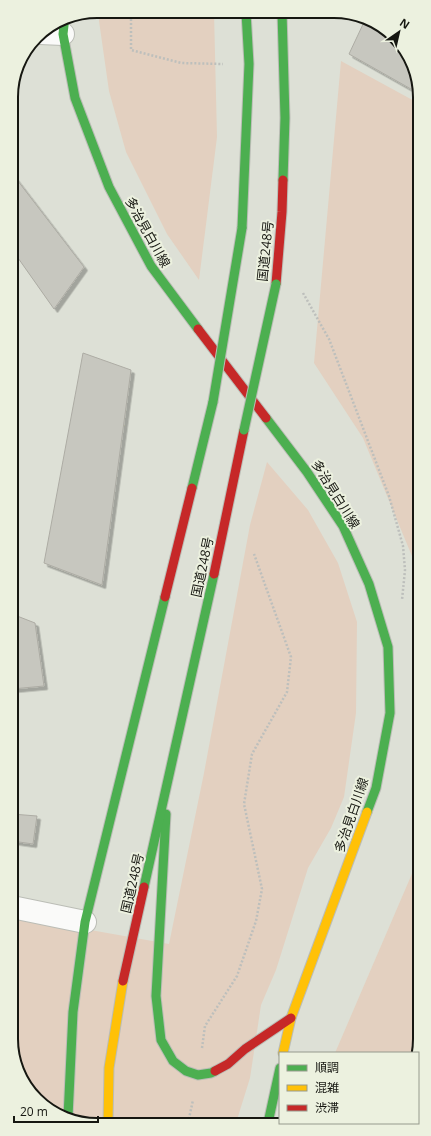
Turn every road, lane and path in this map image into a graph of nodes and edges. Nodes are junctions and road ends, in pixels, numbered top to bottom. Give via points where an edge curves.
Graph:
1 (131, 18) edge
2 (246, 18) edge
3 (282, 18) edge
4 (64, 26) edge
5 (249, 64) junction
6 (303, 292) dead end
7 (254, 554) dead end
8 (401, 605) dead end
9 (168, 777) junction
10 (18, 908) edge
11 (85, 922) junction
12 (291, 1018) junction
13 (283, 1052) edge
14 (279, 1073) edge
15 (198, 1075) junction
16 (68, 1112) edge
17 (108, 1118) edge
18 (189, 1118) edge
19 (269, 1118) edge

1 - 5 path via 131,50 181,63
2 - 5 main road, 国道248号
3 - 9 main road, 国道248号, bridge via 285,118 282,212 276,284
4 - 12 main road, 多治見白川線 via 75,98 109,187 151,266 307,472 343,526 369,584 388,647 390,713 376,788
5 - 11 main road, 国道248号, bridge via 242,228 213,402
6 - 8 path via 329,339 389,496 403,546 406,570
7 - 15 path via 291,657 287,692 252,754 244,804 262,889 256,921 237,976 205,1026
9 - 15 main road via 156,996 161,1040 173,1061 186,1072
9 - 17 main road, 国道248号 via 124,975 109,1068
10 - 11 street
11 - 16 main road, 国道248号 via 73,1012
12 - 13 main road, 多治見白川線
12 - 15 main road via 245,1049 228,1064 211,1073
14 - 19 main road
15 - 18 path

